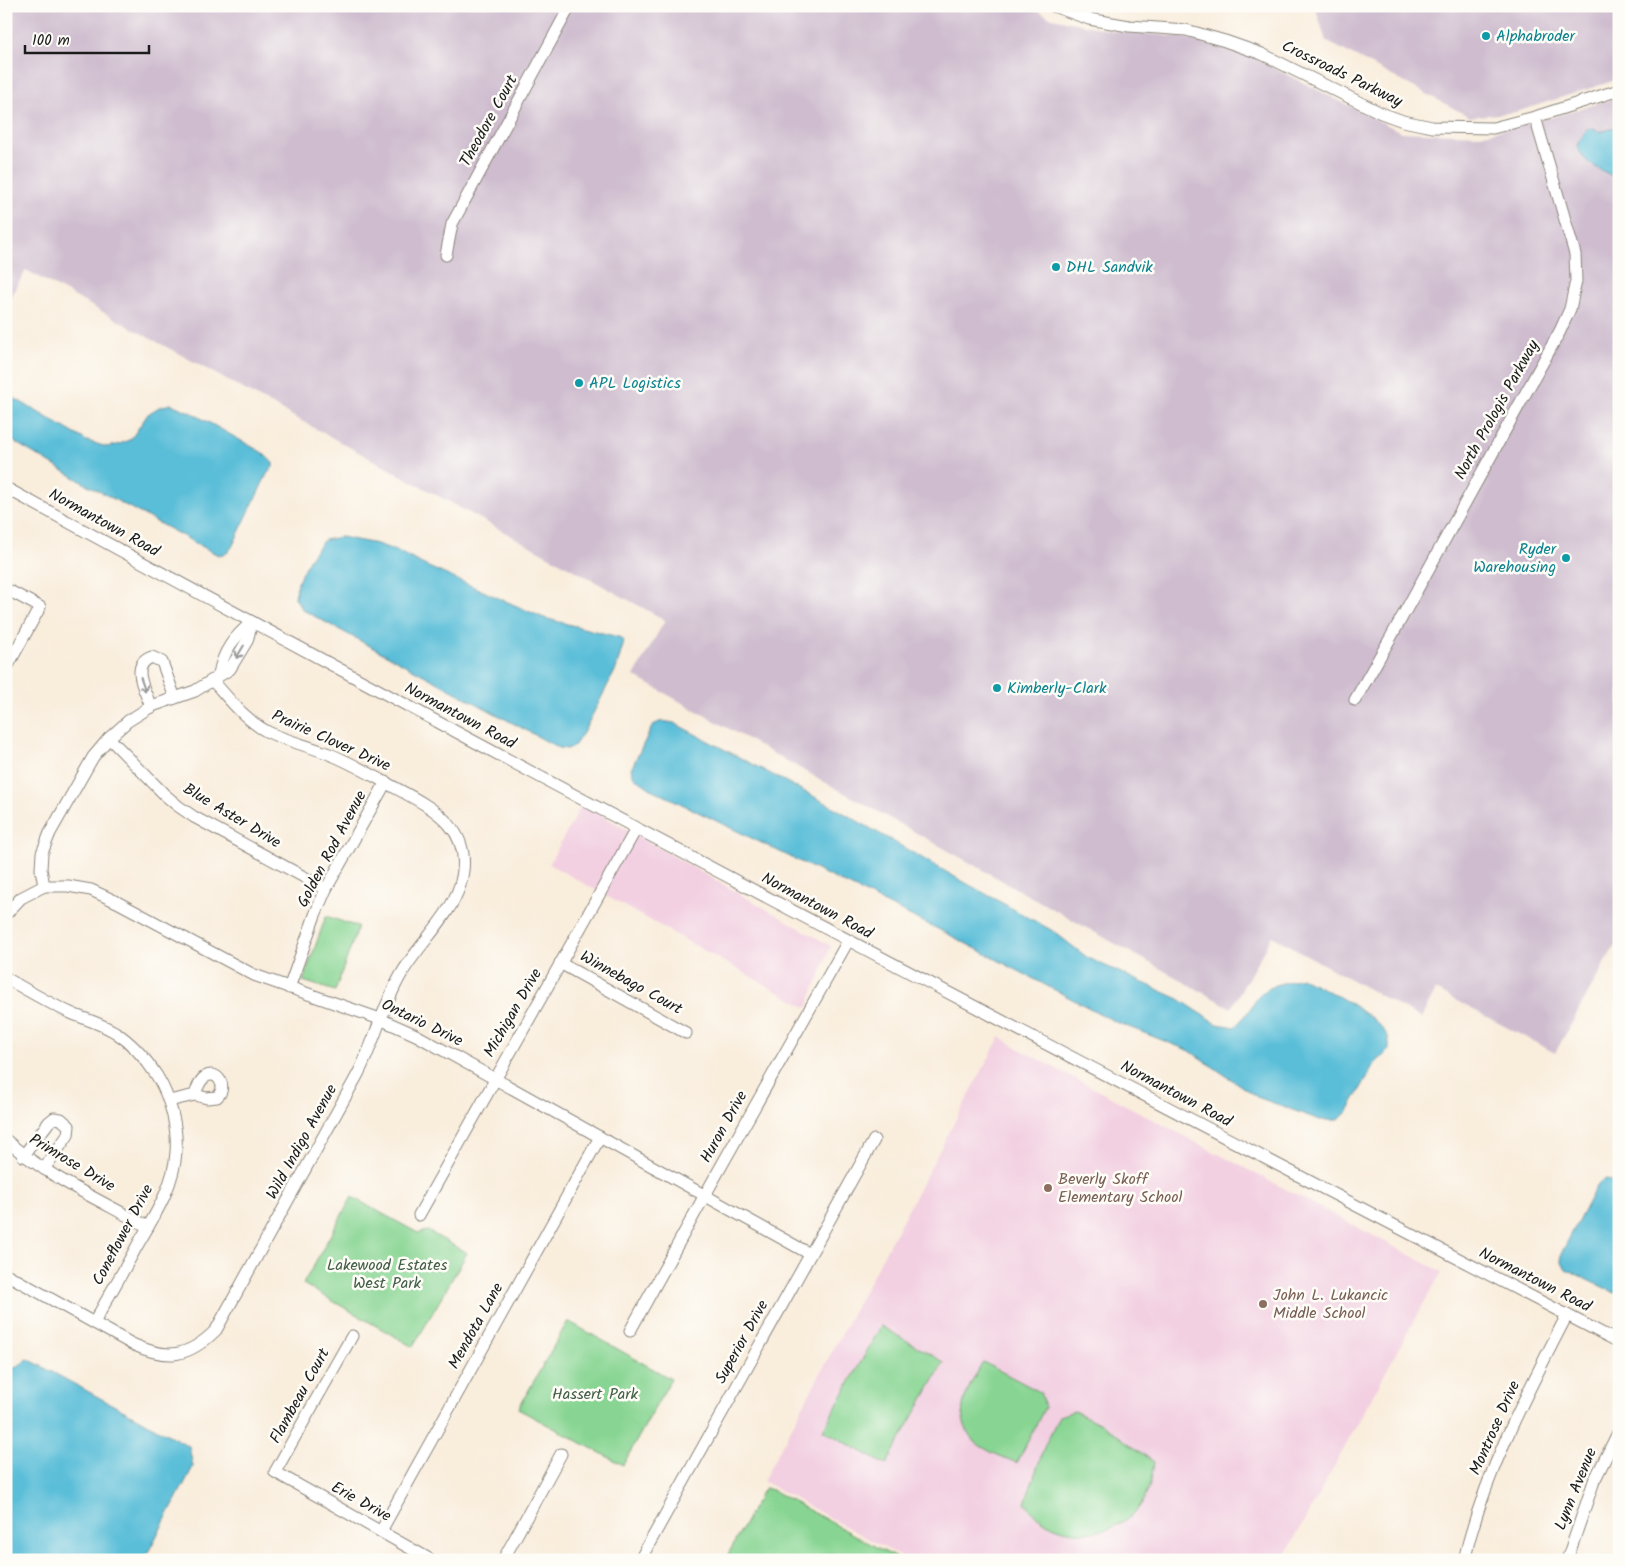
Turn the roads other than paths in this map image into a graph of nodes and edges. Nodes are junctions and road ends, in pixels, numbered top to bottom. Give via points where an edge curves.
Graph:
1 (570, 6) edge
2 (1053, 6) edge
3 (1619, 90) edge
4 (1534, 117) junction
5 (446, 255) dead end
6 (6, 488) edge
7 (6, 589) edge
8 (252, 622) junction
9 (6, 670) edge
10 (216, 677) junction
11 (174, 698) junction
12 (1354, 700) dead end
13 (151, 707) junction
14 (109, 738) junction
15 (386, 782) junction
16 (636, 828) junction
17 (461, 845) joint
18 (44, 886) junction
19 (326, 889) junction
20 (6, 914) edge
21 (848, 941) junction
22 (560, 963) junction
23 (6, 978) edge
24 (289, 988) junction
25 (380, 1019) junction
26 (686, 1033) dead end
27 (495, 1078) junction
28 (195, 1095) dead end
29 (169, 1101) junction
30 (600, 1137) junction
31 (6, 1140) edge
32 (874, 1140) dead end
33 (24, 1156) junction
34 (44, 1169) junction
35 (704, 1195) junction
36 (419, 1214) dead end
37 (148, 1227) junction
38 (810, 1254) junction
39 (6, 1274) edge
40 (1567, 1315) junction
41 (94, 1323) junction
42 (630, 1331) dead end
43 (352, 1336) dead end
44 (1619, 1342) edge
45 (1619, 1431) edge
46 (561, 1454) dead end
47 (275, 1472) joint
48 (381, 1531) junction
49 (431, 1560) edge
50 (503, 1560) edge
51 (640, 1560) edge
52 (1464, 1560) edge
53 (1567, 1560) edge

1 - 5 street, Theodore Court via 452,224
2 - 4 street, Crossroads Parkway via 1089,19 1186,30 1225,41 1262,54 1380,113 1403,121 1432,127 1492,128
3 - 4 street, Crossroads Parkway
4 - 12 street, North Prologis Parkway via 1575,254 1576,281 1570,309
6 - 8 street, Normantown Road
7 - 9 street via 40,607
8 - 10 street via 247,641 230,669
8 - 16 street, Normantown Road
10 - 11 street
10 - 15 street, Prairie Clover Drive via 240,713 270,733 331,755
11 - 13 street
11 -> 13 street via 162,662 152,657 146,659 139,673
13 - 14 street
14 - 18 street via 93,757 50,833 42,853
14 - 19 street, Blue Aster Drive via 178,806
15 - 17 street, Prairie Clover Drive via 430,807 454,831
15 - 19 street, Golden Rod Avenue
16 - 21 street, Normantown Road
16 - 22 street, Michigan Drive
17 - 25 street, Wild Indigo Avenue via 464,871 460,887 452,904 402,972
18 - 20 street, Ontario Drive via 21,898
18 - 24 street, Ontario Drive via 91,890 254,975
19 - 24 street, Golden Rod Avenue
21 - 35 street, Huron Drive
21 - 40 street, Normantown Road
22 - 26 street, Winnebago Court
22 - 27 street, Michigan Drive
23 - 29 street, Coneflower Drive via 54,1005 117,1033 151,1067
24 - 25 street, Ontario Drive
25 - 27 street, Ontario Drive
25 - 41 street, Wild Indigo Avenue via 358,1074 216,1330 204,1343 184,1352 148,1351
27 - 30 street, Ontario Drive
27 - 36 street, Michigan Drive
28 - 29 street
29 - 37 street, Coneflower Drive via 176,1152 163,1200
30 - 35 street, Ontario Drive
30 - 48 street, Mendota Lane
31 - 33 street, Primrose Drive
32 - 38 street, Superior Drive
33 - 34 street, Primrose Drive
33 - 34 street via 49,1122 54,1118 61,1119 69,1126 68,1135
34 - 37 street, Primrose Drive
35 - 38 street, Ontario Drive
35 - 42 street, Huron Drive
37 - 41 street, Coneflower Drive
38 - 51 street, Superior Drive
39 - 41 street, Wild Indigo Avenue
40 - 44 street, Normantown Road
40 - 52 street, Montrose Drive via 1506,1437 1479,1505
43 - 47 street, Flambeau Court
45 - 53 street, Lynn Avenue via 1594,1481
46 - 50 street
47 - 48 street, Erie Drive
48 - 49 street, Erie Drive

